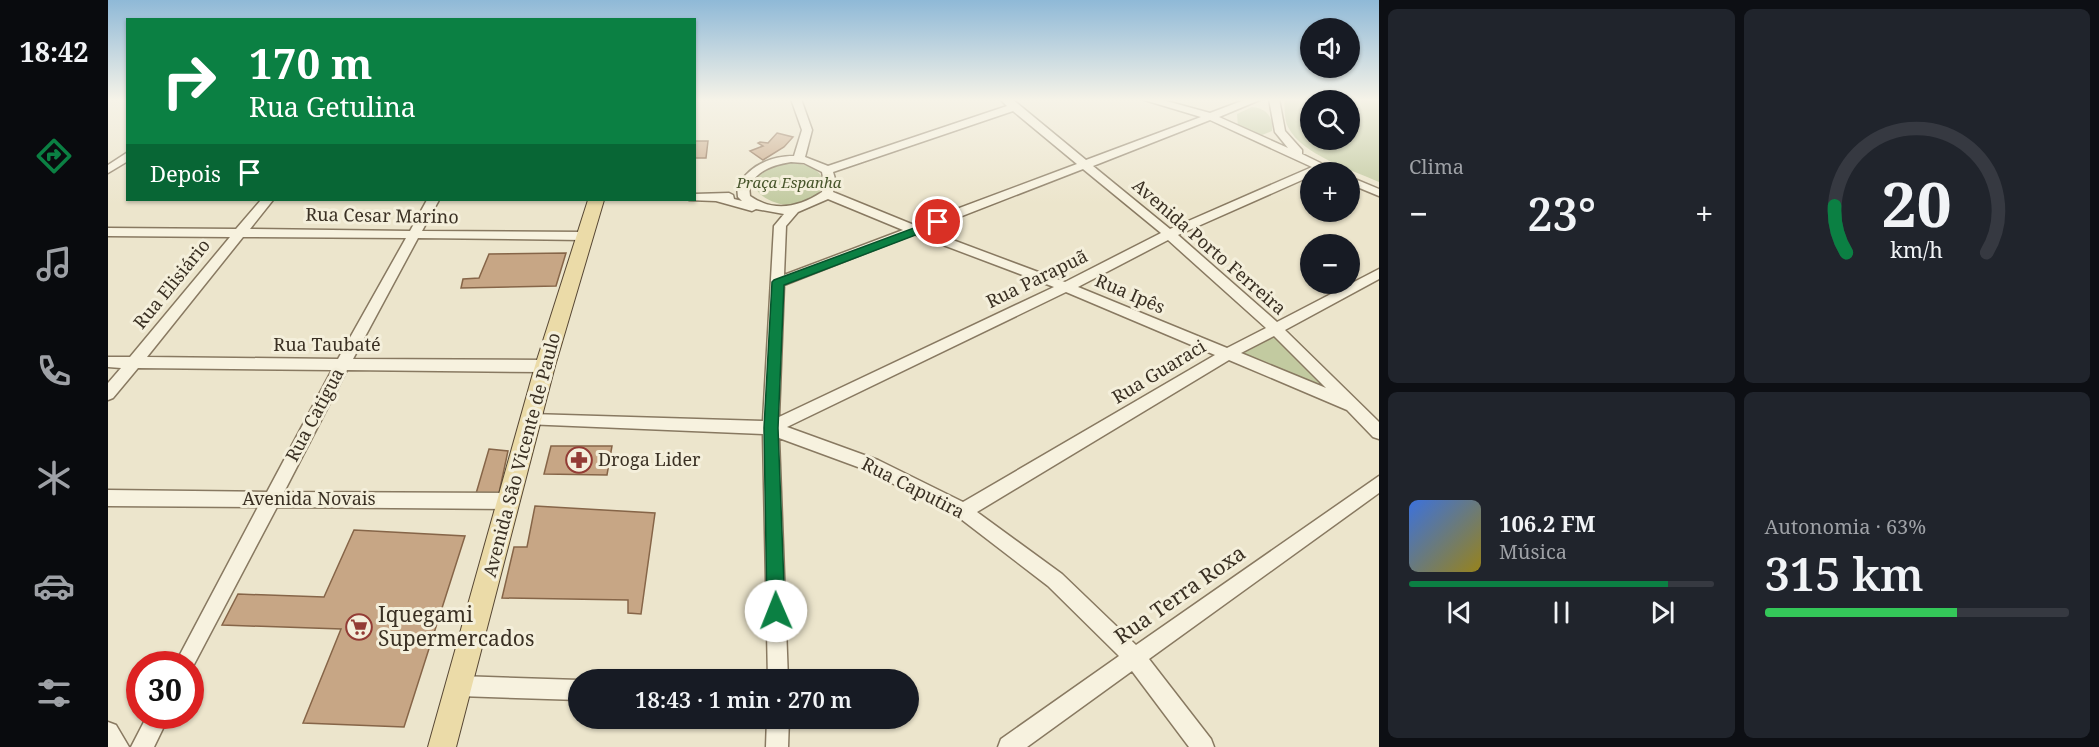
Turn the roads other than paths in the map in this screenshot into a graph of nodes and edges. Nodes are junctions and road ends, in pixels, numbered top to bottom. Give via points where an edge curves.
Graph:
1 (806, 134) edge
2 (926, 134) edge
3 (1048, 134) edge
4 (1163, 134) edge
5 (1249, 134) edge
6 (1254, 134) edge
7 (1276, 134) edge
8 (1281, 134) edge
9 (126, 156) edge
10 (800, 159) junction
11 (1310, 162) edge
12 (1315, 162) edge
13 (1085, 164) junction
14 (109, 168) edge
15 (827, 170) junction
16 (1300, 181) edge
17 (1360, 184) edge
18 (742, 191) junction
19 (1379, 193) edge
20 (827, 194) junction
21 (696, 198) edge
22 (721, 198) junction
23 (266, 201) edge
24 (432, 201) edge
25 (596, 201) edge
26 (794, 209) junction
27 (780, 226) junction
28 (917, 231) junction
29 (108, 232) edge
30 (240, 232) junction
31 (1169, 234) junction
32 (414, 235) junction
33 (584, 236) junction
34 (1379, 273) edge
35 (778, 282) junction
36 (1065, 287) junction
37 (1275, 328) junction
38 (1228, 354) junction
39 (108, 362) edge
40 (133, 363) junction
41 (342, 365) junction
42 (545, 366) junction
43 (108, 394) edge
44 (1350, 405) junction
45 (531, 420) junction
46 (771, 428) junction
47 (1379, 432) edge
48 (1379, 483) edge
49 (108, 498) edge
50 (271, 499) junction
51 (510, 501) junction
52 (963, 511) junction
53 (192, 651) edge
54 (1134, 657) junction
55 (778, 669) edge
56 (459, 686) junction
57 (568, 690) edge
58 (151, 729) edge
59 (777, 729) edge
60 (108, 733) edge
61 (118, 747) edge
62 (142, 747) edge
63 (442, 747) edge
64 (777, 747) edge
65 (1009, 747) edge
66 (1203, 747) edge

1 - 10 street
2 - 15 street
3 - 13 street, Avenida Porto Ferreira
4 - 13 street
5 - 11 street
6 - 7 street
8 - 12 street via 1291,146
9 - 14 street
10 - 15 street
10 - 18 street via 758,169 746,180
13 - 28 street
13 - 31 street, Avenida Porto Ferreira
15 - 20 street
16 - 31 street, Rua Parapuã
17 - 19 street
18 - 22 street
18 - 26 street via 744,197 761,207
20 - 26 street
20 - 28 street, Rua Ipês
21 - 22 street
22 - 27 street via 769,214
23 - 30 street, Rua Elisiário
24 - 32 street, Rua Catigua
25 - 33 main road, Avenida São Vicente de Paulo
26 - 27 street
27 - 35 street
28 - 35 street
28 - 36 street, Rua Ipês
29 - 30 street, Rua Cesar Marino
30 - 32 street, Rua Cesar Marino
30 - 40 street, Rua Elisiário
31 - 36 street, Rua Parapuã
31 - 37 street, Avenida Porto Ferreira
32 - 33 street, Rua Cesar Marino
32 - 41 street, Rua Catigua
33 - 42 main road, Avenida São Vicente de Paulo
34 - 37 street, Rua Guaraci
35 - 46 street
36 - 38 street, Rua Ipês
36 - 46 street, Rua Parapuã
37 - 38 street, Rua Guaraci
37 - 44 street, Avenida Porto Ferreira
38 - 44 street, Rua Ipês
38 - 52 street, Rua Guaraci
39 - 40 street, Rua Taubaté
40 - 41 street, Rua Taubaté
40 - 43 street, Rua Elisiário
41 - 42 street, Rua Taubaté
41 - 50 street, Rua Catigua
42 - 45 main road, Avenida São Vicente de Paulo
44 - 47 street, Avenida Porto Ferreira
45 - 46 street, Rua Caputira
45 - 51 main road, Avenida São Vicente de Paulo
46 - 52 street, Rua Caputira via 872,465
46 - 55 street
48 - 54 street, Rua Terra Roxa
49 - 50 street, Avenida Novais
50 - 51 street, Avenida Novais
50 - 53 street, Rua Catigua
51 - 56 main road, Avenida São Vicente de Paulo
52 - 54 street, Rua Caputira via 1055,580
54 - 65 street, Rua Terra Roxa
54 - 66 street, Rua Caputira
56 - 57 street
56 - 63 main road, Avenida São Vicente de Paulo
58 - 62 street
59 - 64 street
60 - 61 street

